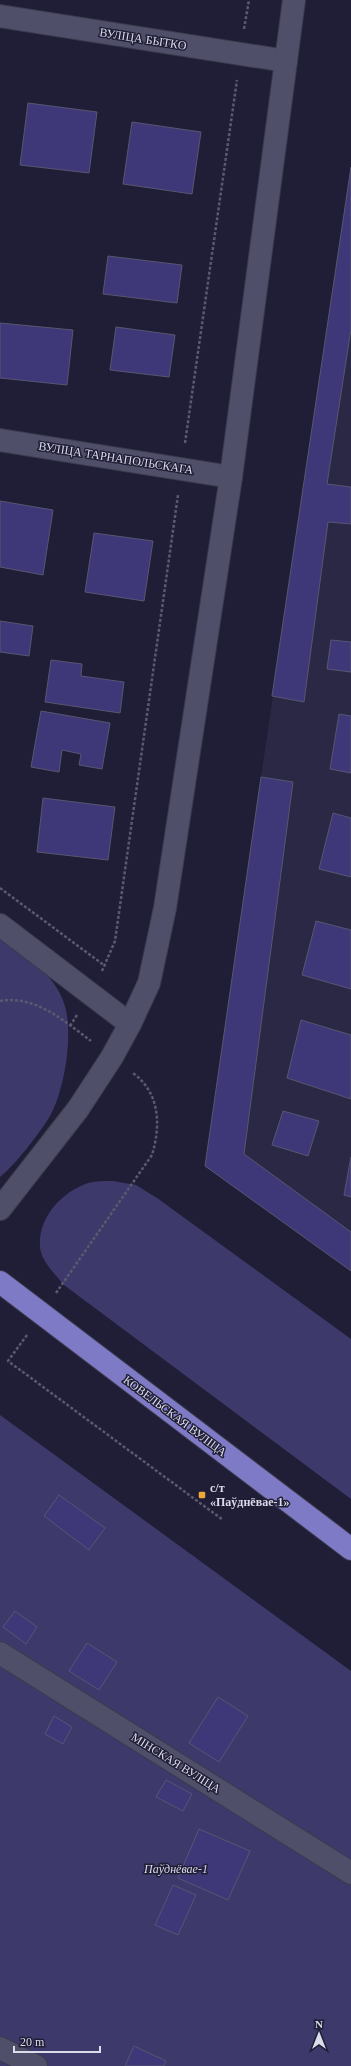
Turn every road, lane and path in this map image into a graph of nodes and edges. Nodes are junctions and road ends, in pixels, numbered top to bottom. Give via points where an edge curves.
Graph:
1 (249, 0) edge
2 (294, 0) edge
3 (0, 16) edge
4 (240, 55) junction
5 (286, 61) junction
6 (0, 440) edge
7 (181, 468) junction
8 (231, 477) junction
9 (0, 888) edge
10 (0, 925) edge
11 (105, 966) junction
12 (91, 993) junction
13 (0, 1001) edge
14 (130, 1024) junction
15 (70, 1026) junction
16 (112, 1057) junction
17 (0, 1209) edge
18 (0, 1282) edge
19 (41, 1313) junction
20 (223, 1520) dead end
21 (351, 1549) edge
22 (0, 1653) edge
23 (351, 1873) edge
24 (0, 2048) edge
25 (36, 2066) edge

1 - 4 path
2 - 5 street
3 - 4 street, ВУЛІЦА БЫТКО
4 - 5 street, ВУЛІЦА БЫТКО
4 - 7 path
5 - 8 street
6 - 7 street, ВУЛІЦА ТАРНАПОЛЬСКАГА
7 - 8 street, ВУЛІЦА ТАРНАПОЛЬСКАГА
7 - 11 path via 115,941
8 - 14 street via 160,936 149,983
9 - 11 path
10 - 12 street
11 - 12 path
12 - 14 street
12 - 15 path
13 - 15 path via 28,1001
14 - 16 street
15 - 16 path
16 - 17 street via 78,1109
16 - 19 path via 137,1076 148,1089 155,1104 157,1138 144,1169
18 - 19 highway, КОВЕЛЬСКАЯ ВУЛІЦА
19 - 20 path via 8,1361
19 - 21 highway, КОВЕЛЬСКАЯ ВУЛІЦА
22 - 23 street, МІНСКАЯ ВУЛІЦА
24 - 25 street

